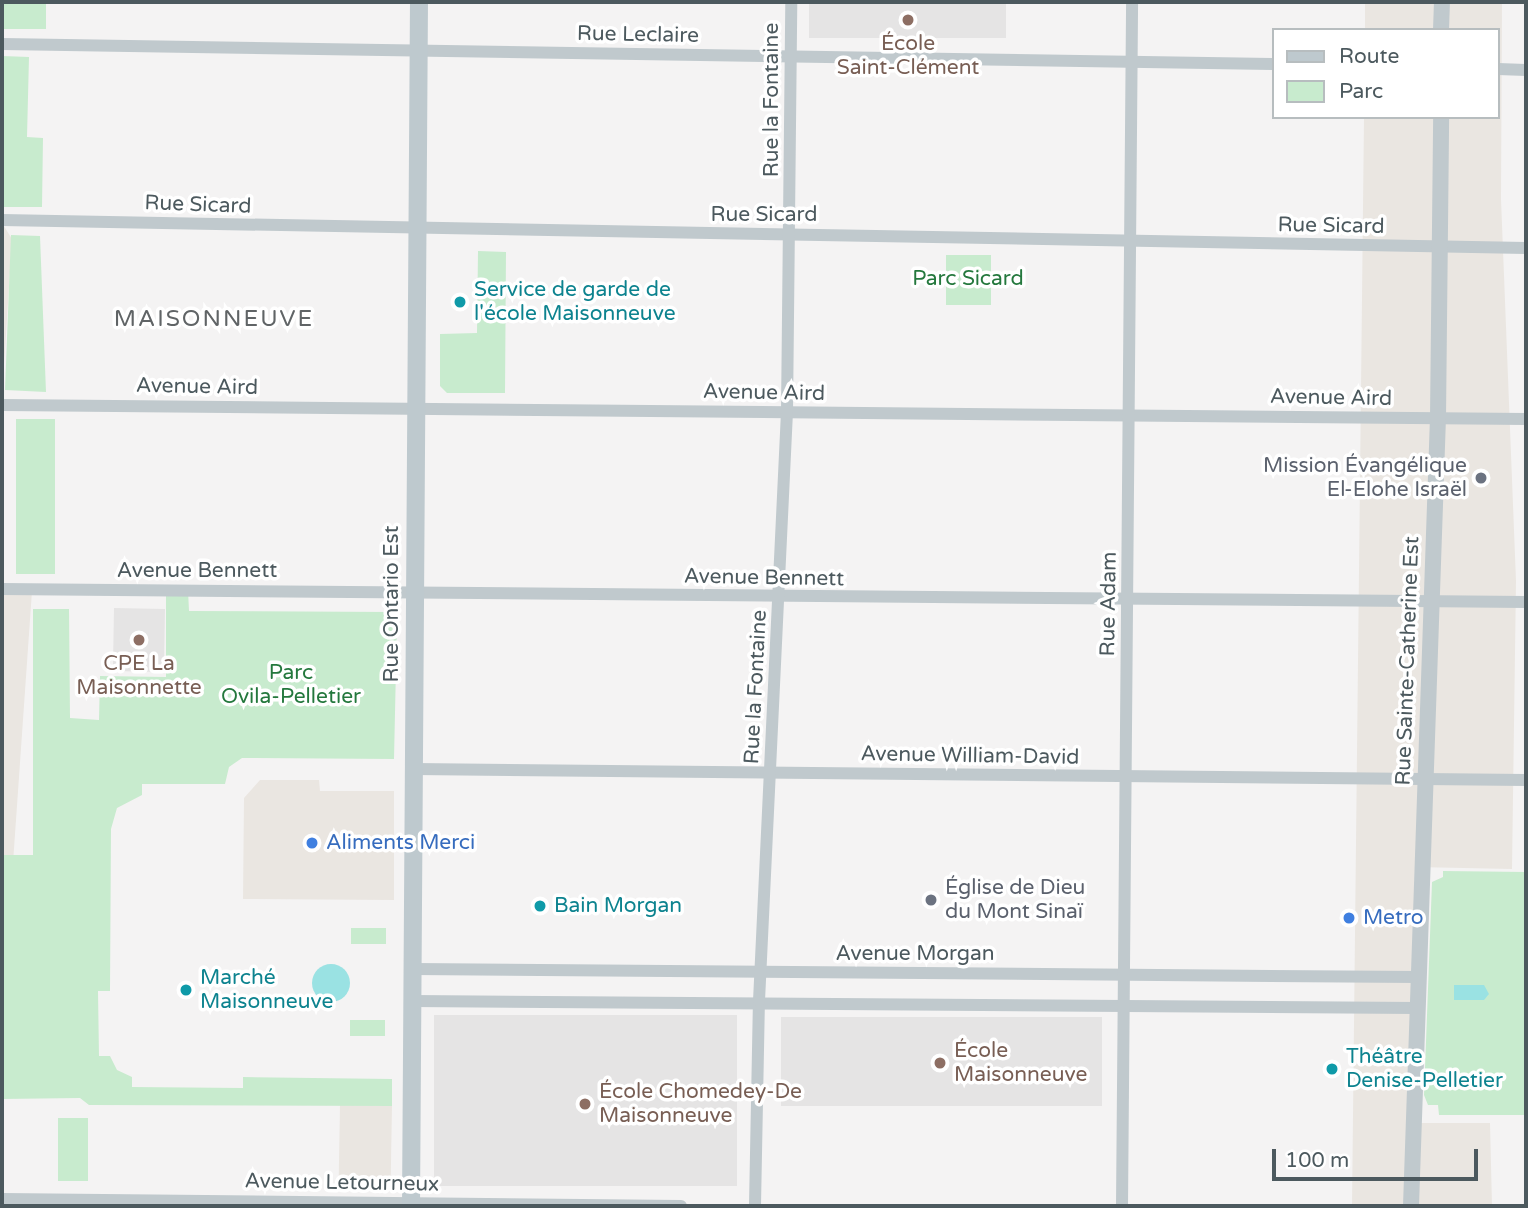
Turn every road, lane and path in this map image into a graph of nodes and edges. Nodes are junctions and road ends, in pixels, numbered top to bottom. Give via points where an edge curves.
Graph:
1 (419, 2) edge
2 (792, 2) edge
3 (1132, 2) edge
4 (1441, 2) edge
5 (1441, 28) edge
6 (2, 44) edge
7 (419, 50) junction
8 (792, 56) junction
9 (1132, 62) junction
10 (1272, 64) edge
11 (1500, 69) edge
12 (1526, 70) edge
13 (1441, 119) edge
14 (2, 220) edge
15 (417, 229) junction
16 (790, 235) junction
17 (1132, 241) junction
18 (1442, 246) junction
19 (1526, 248) edge
20 (2, 405) edge
21 (416, 409) junction
22 (787, 412) junction
23 (1132, 415) junction
24 (1438, 418) junction
25 (1526, 419) edge
26 (2, 589) edge
27 (415, 590) junction
28 (779, 596) junction
29 (1129, 599) junction
30 (1432, 601) junction
31 (1526, 602) edge
32 (414, 769) junction
33 (771, 773) junction
34 (1125, 776) junction
35 (1425, 779) junction
36 (1526, 780) edge
37 (412, 969) junction
38 (760, 972) junction
39 (1123, 974) junction
40 (1418, 976) junction
41 (412, 1001) junction
42 (759, 1001) junction
43 (1123, 1003) junction
44 (1417, 1008) junction
45 (2, 1199) edge
46 (411, 1205) edge
47 (681, 1206) edge
48 (755, 1206) edge
49 (1122, 1206) edge
50 (1412, 1206) edge

1 - 7 main road, Rue Ontario Est
2 - 8 street, Rue la Fontaine
3 - 9 street, Rue Adam
4 - 5 street
6 - 7 street, Rue Leclaire
7 - 8 street, Rue Leclaire
7 - 15 main road, Rue Ontario Est
8 - 9 street, Rue Leclaire
8 - 16 street, Rue la Fontaine
9 - 10 street, Rue Leclaire
9 - 17 street, Rue Adam
11 - 12 street
13 - 18 street, Rue Sainte-Catherine Est
14 - 15 street, Rue Sicard
15 - 16 street, Rue Sicard
15 - 21 main road, Rue Ontario Est
16 - 17 street, Rue Sicard
16 - 22 street, Rue la Fontaine
17 - 18 street, Rue Sicard
17 - 23 street, Rue Adam
18 - 19 street, Rue Sicard
18 - 24 street, Rue Sainte-Catherine Est
20 - 21 street, Avenue Aird
21 - 22 street, Avenue Aird
21 - 27 main road, Rue Ontario Est
22 - 23 street, Avenue Aird
22 - 28 street, Rue la Fontaine
23 - 24 street, Avenue Aird
23 - 29 street, Rue Adam
24 - 25 street, Avenue Aird
24 - 30 street, Rue Sainte-Catherine Est
26 - 27 street, Avenue Bennett
27 - 28 street, Avenue Bennett
27 - 32 main road, Rue Ontario Est
28 - 29 street, Avenue Bennett
28 - 33 street, Rue la Fontaine
29 - 30 street, Avenue Bennett
29 - 34 street, Rue Adam
30 - 31 street, Avenue Bennett
30 - 35 street, Rue Sainte-Catherine Est
32 - 33 street, Avenue William-David
32 - 37 main road, Rue Ontario Est
33 - 34 street, Avenue William-David
33 - 38 street, Rue la Fontaine
34 - 35 street, Avenue William-David
34 - 39 street, Rue Adam
35 - 36 street, Avenue William-David
35 - 40 street, Rue Sainte-Catherine Est
37 - 38 street, Avenue Morgan
37 - 41 main road, Rue Ontario Est
38 - 39 street, Avenue Morgan
38 - 42 street, Rue la Fontaine
39 - 40 street, Avenue Morgan
39 - 43 street, Rue Adam
40 - 44 street, Rue Sainte-Catherine Est
41 - 42 street
41 - 46 main road, Rue Ontario Est
42 - 43 street
42 - 48 street, Rue la Fontaine
43 - 44 street
43 - 49 street, Rue Adam
44 - 50 street, Rue Sainte-Catherine Est
45 - 46 street, Avenue Letourneux
46 - 47 street, Avenue Letourneux

